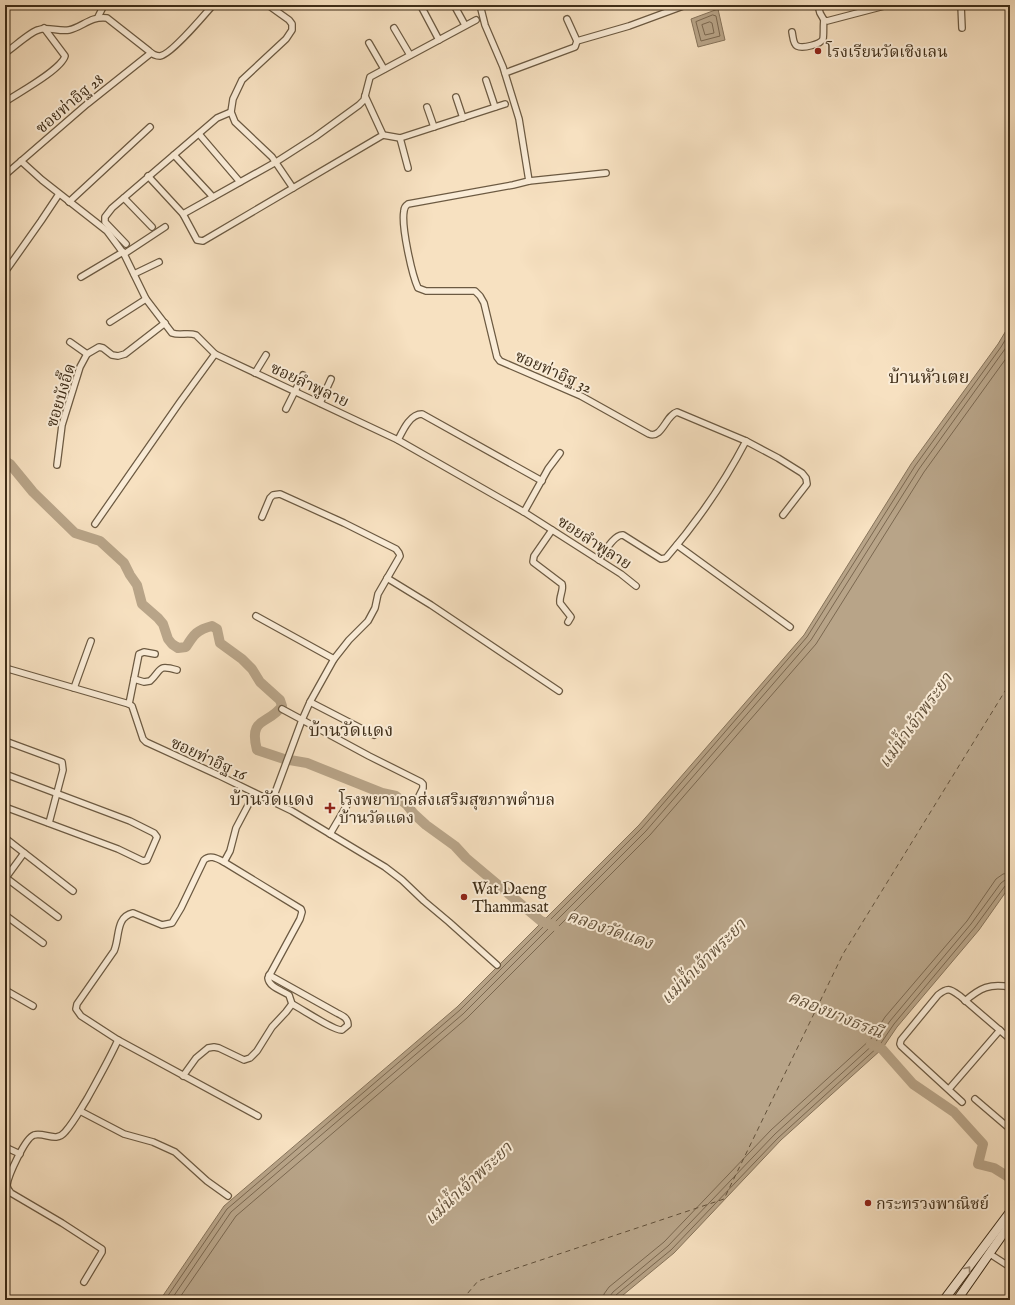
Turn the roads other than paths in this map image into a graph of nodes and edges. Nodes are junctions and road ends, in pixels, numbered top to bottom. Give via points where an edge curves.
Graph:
1 (104, 5) edge
2 (213, 5) edge
3 (268, 5) edge
4 (454, 5) edge
5 (480, 5) edge
6 (686, 5) edge
7 (818, 5) edge
8 (888, 5) edge
9 (961, 5) edge
10 (422, 8) dead end
11 (98, 17) junction
12 (567, 19) dead end
13 (476, 20) dead end
14 (824, 20) junction
15 (465, 26) junction
16 (44, 28) junction
17 (394, 28) dead end
18 (962, 28) dead end
19 (792, 32) dead end
20 (439, 40) junction
21 (577, 41) junction
22 (369, 42) dead end
23 (6, 51) edge
24 (151, 53) junction
25 (410, 56) junction
26 (384, 69) junction
27 (505, 73) junction
28 (486, 80) dead end
29 (365, 96) junction
30 (456, 97) dead end
31 (5, 102) edge
32 (504, 104) dead end
33 (495, 107) junction
34 (427, 108) dead end
35 (230, 112) junction
36 (462, 118) junction
37 (150, 127) dead end
38 (434, 127) junction
39 (199, 134) junction
40 (383, 135) junction
41 (400, 138) junction
42 (174, 155) junction
43 (21, 161) junction
44 (276, 162) junction
45 (408, 168) dead end
46 (606, 174) dead end
47 (5, 175) edge
48 (148, 176) junction
49 (529, 181) junction
50 (240, 182) junction
51 (293, 188) junction
52 (59, 194) junction
53 (213, 197) junction
54 (124, 198) junction
55 (69, 202) junction
56 (183, 214) junction
57 (152, 227) dead end
58 (165, 227) dead end
59 (126, 244) dead end
60 (123, 253) junction
61 (160, 262) dead end
62 (5, 272) edge
63 (134, 274) junction
64 (81, 277) dead end
65 (146, 299) junction
66 (110, 322) dead end
67 (165, 323) junction
68 (70, 342) dead end
69 (87, 354) junction
70 (215, 354) junction
71 (266, 355) dead end
72 (255, 373) junction
73 (303, 375) dead end
74 (331, 379) dead end
75 (295, 391) junction
76 (320, 403) junction
77 (286, 409) dead end
78 (398, 440) junction
79 (746, 441) junction
80 (560, 453) dead end
81 (57, 465) dead end
82 (542, 481) junction
83 (524, 512) junction
84 (783, 515) dead end
85 (262, 516) dead end
86 (95, 524) dead end
87 (552, 530) junction
88 (677, 545) junction
89 (599, 560) junction
90 (387, 578) junction
91 (636, 586) dead end
92 (256, 616) dead end
93 (568, 622) dead end
94 (790, 627) dead end
95 (91, 640) dead end
96 (156, 654) dead end
97 (334, 659) junction
98 (5, 668) edge
99 (177, 670) dead end
100 (134, 679) junction
101 (74, 688) junction
102 (559, 691) dead end
103 (310, 702) junction
104 (129, 704) junction
105 (282, 709) dead end
106 (302, 720) junction
107 (374, 735) dead end
108 (5, 741) edge
109 (5, 774) edge
110 (56, 793) junction
111 (254, 794) junction
112 (418, 798) dead end
113 (350, 800) dead end
114 (272, 801) junction
115 (5, 807) edge
116 (48, 823) junction
117 (330, 834) junction
118 (5, 838) edge
119 (24, 853) junction
120 (224, 862) junction
121 (5, 878) edge
122 (73, 891) dead end
123 (5, 914) edge
124 (58, 917) dead end
125 (43, 943) dead end
126 (497, 965) dead end
127 (269, 975) junction
128 (1010, 987) edge
129 (5, 990) edge
130 (965, 1001) junction
131 (292, 1004) junction
132 (33, 1006) dead end
133 (1000, 1030) junction
134 (1010, 1039) edge
135 (118, 1040) junction
136 (183, 1076) junction
137 (948, 1089) junction
138 (975, 1099) dead end
139 (962, 1102) dead end
140 (80, 1111) junction
141 (258, 1116) dead end
142 (1010, 1129) edge
143 (5, 1147) edge
144 (20, 1154) junction
145 (228, 1196) dead end
146 (1010, 1212) edge
147 (1010, 1224) edge
148 (990, 1254) junction
149 (1010, 1268) edge
150 (84, 1282) dead end
151 (944, 1300) edge
152 (957, 1300) edge

1 - 11 street
2 - 24 street via 169,52 161,56
3 - 35 street via 289,20 292,30 242,80
4 - 15 street
5 - 27 street via 485,25
6 - 21 street via 629,26
7 - 14 street
8 - 14 street via 833,20
9 - 18 street
10 - 20 street
11 - 16 street via 70,30
11 - 24 street via 107,18
12 - 21 street
13 - 15 street
14 - 19 street via 823,39 820,42 798,47
15 - 20 street
16 - 23 street
16 - 31 street via 63,51 64,60 46,76
17 - 25 street
20 - 25 street
21 - 27 street via 575,47
22 - 26 street
24 - 43 street, ซอยท่าอิฐ 28
25 - 26 street
26 - 29 street via 370,77
27 - 49 street via 519,118
28 - 33 street
29 - 40 street
29 - 44 street via 360,105
30 - 36 street
32 - 33 street
33 - 36 street
34 - 38 street
35 - 39 street via 217,118
35 - 44 street via 235,122
36 - 38 street
37 - 55 street
38 - 41 street
39 - 42 street
39 - 50 street
40 - 41 street
40 - 51 street
41 - 45 street
42 - 48 street
42 - 53 street
43 - 47 street, ซอยท่าอิฐ 28
43 - 52 street, ซอยลำพูลาย
44 - 50 street
44 - 51 street
46 - 49 street
48 - 54 street
48 - 56 street
49 - 79 street, ซอยท่าอิฐ 32 via 405,206 405,228 412,271 418,288 426,291 475,292 484,303 500,361 581,396 649,434 657,434 673,413 677,412
50 - 53 street
51 - 56 street via 203,241 197,240
52 - 55 street, ซอยลำพูลาย
52 - 62 street
53 - 56 street
54 - 57 street
54 - 59 street via 104,218
55 - 60 street, ซอยลำพูลาย via 107,231
58 - 60 street
60 - 63 street, ซอยลำพูลาย
60 - 64 street
61 - 63 street
63 - 65 street, ซอยลำพูลาย
65 - 66 street
65 - 67 street, ซอยลำพูลาย
67 - 69 street, ซอยบังอี๊ด via 124,354 112,355 103,348
67 - 70 street, ซอยลำพูลาย via 172,333 196,335
68 - 69 street
69 - 81 street, ซอยบังอี๊ด via 80,367 62,425
70 - 72 street, ซอยลำพูลาย
70 - 86 street
71 - 72 street
72 - 75 street, ซอยลำพูลาย
73 - 75 street
74 - 76 street
75 - 76 street, ซอยลำพูลาย
75 - 77 street
76 - 78 street, ซอยลำพูลาย
78 - 82 street via 412,418 422,414
78 - 83 street, ซอยลำพูลาย
79 - 84 street, ซอยท่าอิฐ 32 via 793,467 806,478 806,486
79 - 88 street via 728,473
80 - 82 street
82 - 83 street
83 - 87 street, ซอยลำพูลาย
85 - 90 street via 270,498 276,494 344,522 398,551 400,556
87 - 89 street, ซอยลำพูลาย
87 - 93 street via 534,556 534,562 562,584 559,601 571,616
88 - 89 street via 662,560 620,534 615,537
88 - 94 street
89 - 91 street, ซอยลำพูลาย
90 - 97 street via 368,621
90 - 102 street
92 - 97 street
95 - 101 street
96 - 100 street via 139,654
97 - 103 street
98 - 101 street
99 - 100 street via 165,667 159,669 150,681
100 - 104 street
101 - 104 street
103 - 106 street
103 - 107 street
104 - 111 street, ซอยท่าอิฐ 16 via 146,742
105 - 106 street
106 - 112 street via 421,782 423,788
106 - 114 street
108 - 110 street via 62,762 63,770
109 - 110 street
110 - 116 street
110 - 116 street via 130,821 157,837 147,860 143,861
111 - 114 street, ซอยท่าอิฐ 16
111 - 120 street via 236,828
113 - 117 street
114 - 117 street, ซอยท่าอิฐ 16
115 - 116 street
117 - 126 street, ซอยท่าอิฐ 16 via 392,871
118 - 119 street
119 - 121 street
119 - 122 street
120 - 127 street via 301,909 300,919
120 - 135 street via 211,857 204,860 172,923 162,925 133,913 121,922 114,951 76,1007 76,1012 81,1016
121 - 124 street
123 - 125 street
127 - 131 street via 269,984 289,995
127 - 131 street via 347,1019 348,1025 342,1030 335,1029
128 - 130 street via 989,986 974,993
129 - 132 street
130 - 133 street
130 - 137 street via 950,990 944,990 900,1042 901,1046
131 - 136 street via 250,1058 244,1060 219,1048 208,1048 196,1058
133 - 134 street
133 - 137 street
135 - 136 street
135 - 140 street
136 - 141 street
137 - 139 street
138 - 142 street
140 - 144 street via 62,1135 54,1138 34,1135 26,1141
140 - 145 street via 124,1134 153,1142 174,1152
143 - 144 street
144 - 150 street via 8,1183 11,1193 102,1249
151 -> 146 main road
147 - 148 main road
148 - 149 street
148 - 152 main road

